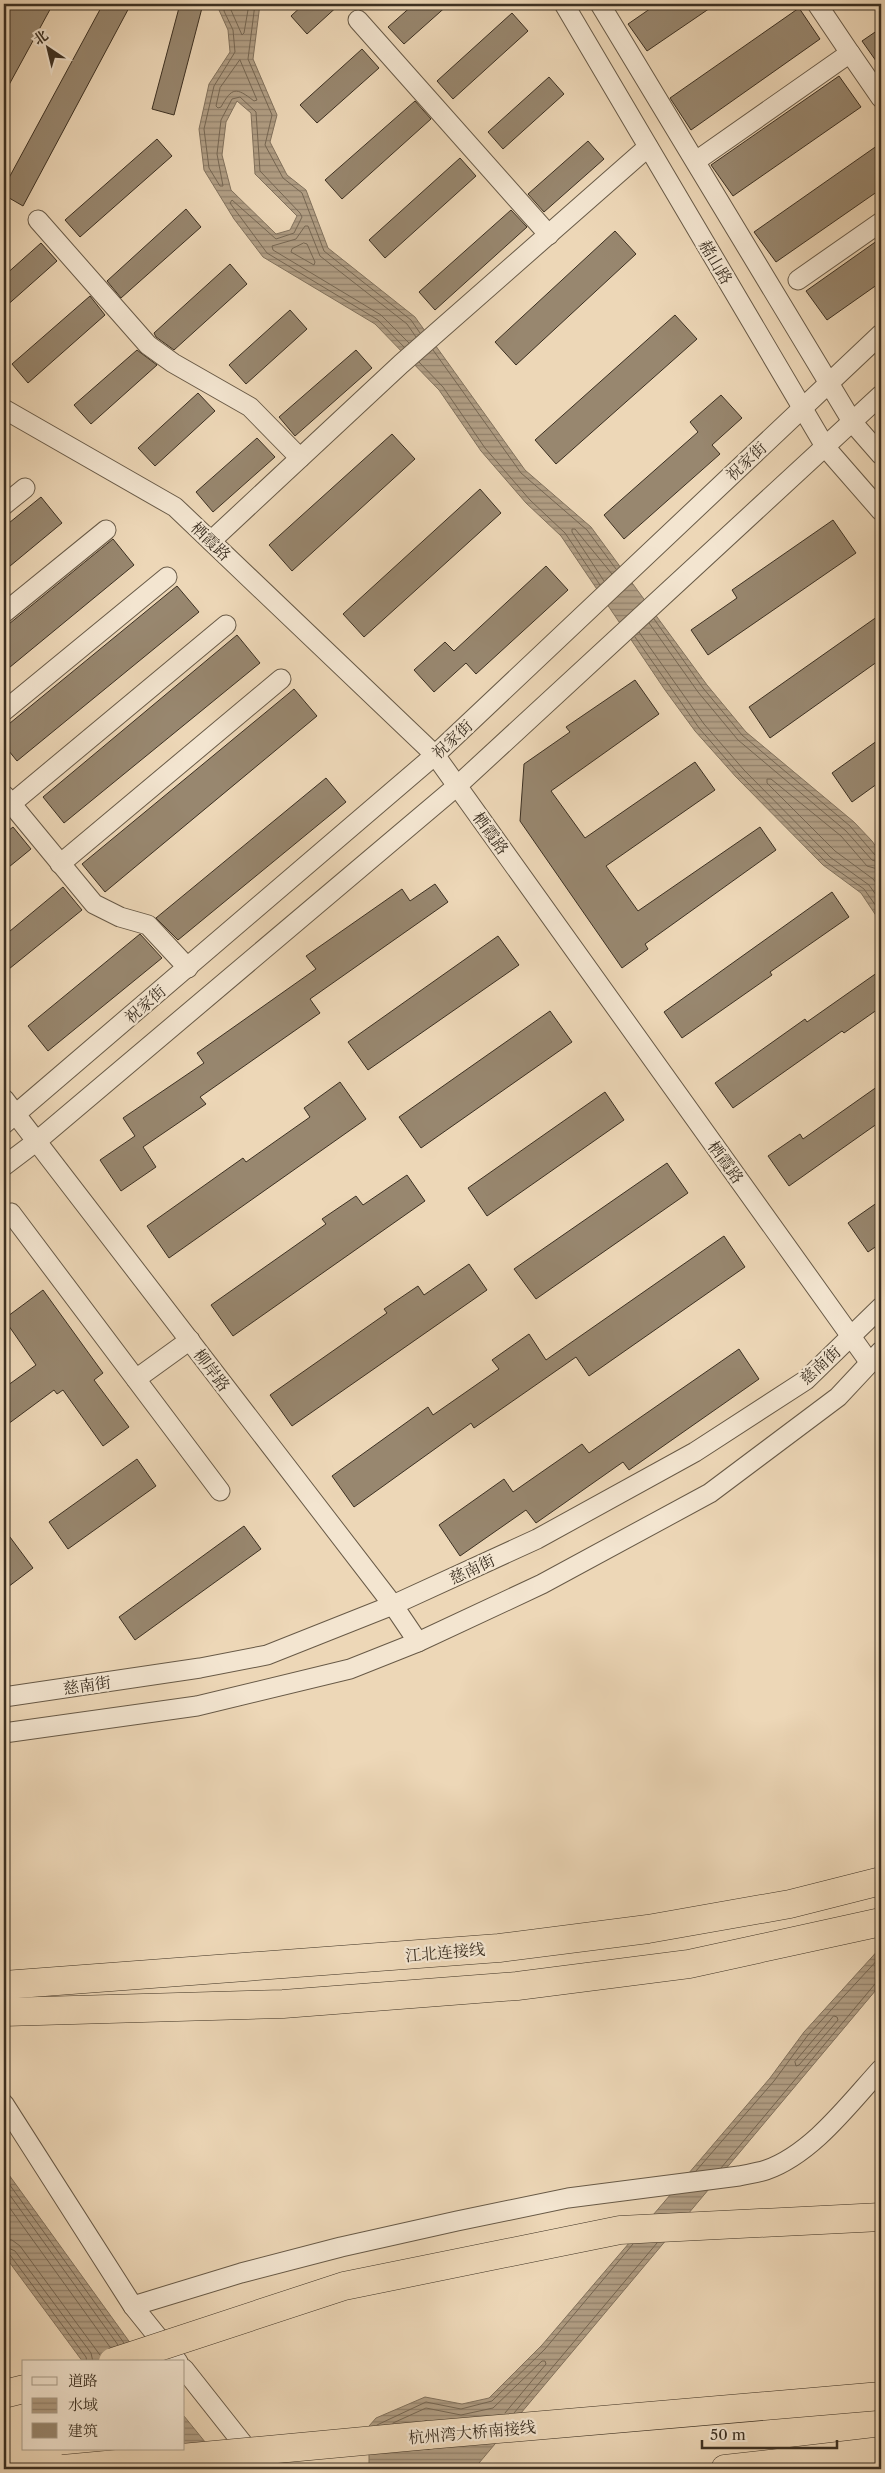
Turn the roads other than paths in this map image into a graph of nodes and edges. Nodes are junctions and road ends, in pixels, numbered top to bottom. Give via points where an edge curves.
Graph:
1 (564, 4) edge
2 (600, 4) edge
3 (817, 4) edge
4 (358, 20) dead end
5 (850, 53) junction
6 (881, 98) edge
7 (648, 147) junction
8 (696, 161) junction
9 (38, 220) dead end
10 (881, 222) edge
11 (549, 235) junction
12 (798, 280) dead end
13 (881, 334) edge
14 (830, 384) junction
15 (881, 395) edge
16 (802, 408) junction
17 (4, 409) edge
18 (853, 423) junction
19 (826, 448) junction
20 (881, 455) edge
21 (300, 458) junction
22 (25, 488) dead end
23 (4, 505) edge
24 (881, 511) edge
25 (106, 530) dead end
26 (211, 541) junction
27 (167, 577) dead end
28 (4, 613) edge
29 (226, 625) dead end
30 (281, 680) dead end
31 (4, 711) edge
32 (435, 755) junction
33 (457, 786) junction
34 (7, 799) edge
35 (60, 864) junction
36 (188, 968) junction
37 (4, 1099) edge
38 (10, 1119) edge
39 (37, 1141) junction
40 (4, 1166) edge
41 (11, 1212) dead end
42 (881, 1307) edge
43 (851, 1336) junction
44 (190, 1340) junction
45 (876, 1357) edge
46 (136, 1379) junction
47 (220, 1491) dead end
48 (393, 1605) junction
49 (418, 1642) junction
50 (4, 1697) edge
51 (4, 1733) edge
52 (881, 1881) edge
53 (881, 1922) edge
54 (4, 1985) edge
55 (4, 2012) edge
56 (881, 2069) edge
57 (4, 2104) edge
58 (881, 2217) edge
59 (134, 2306) junction
60 (119, 2360) edge
61 (176, 2360) edge
62 (185, 2370) edge
63 (22, 2390) edge
64 (4, 2394) edge
65 (881, 2396) edge
66 (881, 2451) edge
67 (63, 2469) edge
68 (263, 2469) edge
69 (725, 2469) edge

1 - 7 street, 赭山路
2 - 8 street
3 - 5 street
4 - 11 street
5 - 6 street
5 - 8 street
7 - 11 street
7 - 16 street, 赭山路
8 - 14 street
9 - 21 street via 148,345 172,363 250,407
10 - 12 street
11 - 21 street
13 - 14 street, 祝家街
14 - 16 street, 祝家街
14 - 18 street
15 - 18 street
16 - 19 street, 赭山路
16 - 32 street, 祝家街
17 - 26 street, 栖霞路 via 175,507
18 - 19 street
18 - 20 street
19 - 24 street, 赭山路
19 - 33 street
21 - 26 street
22 - 23 street
25 - 28 street
26 - 32 street, 栖霞路
27 - 31 street
29 - 34 street
30 - 35 street
32 - 33 street, 栖霞路
32 - 36 street, 祝家街
33 - 39 street
33 - 43 street, 栖霞路
34 - 35 street
35 - 36 street via 94,904 120,917 148,925
36 - 38 street, 祝家街
37 - 38 street, 柳岸路
38 - 39 street, 柳岸路
39 - 40 street
39 - 44 street, 柳岸路
41 - 46 street
42 - 43 street, 慈南街
43 - 45 street, 栖霞路
43 - 48 street, 慈南街 via 806,1380 695,1452 537,1539
44 - 46 street
44 - 48 street, 柳岸路
45 - 49 street, 慈南街 via 838,1397 710,1493 542,1584
46 - 47 street
48 - 49 street, 柳岸路
48 - 50 street, 慈南街 via 268,1655
49 - 51 street, 慈南街 via 350,1669 197,1706
52 - 54 highway, 江北连接线 via 790,1904 648,1929 499,1948
53 - 55 highway via 688,1964 517,1986 283,2004
56 - 59 street via 818,2137 766,2170 568,2198 456,2221 341,2247
57 - 59 street
58 - 60 highway, bridge via 620,2230 344,2286
59 - 61 street
62 - 68 street
63 - 64 highway
65 - 67 highway, 杭州湾大桥南接线, bridge
66 - 69 highway

